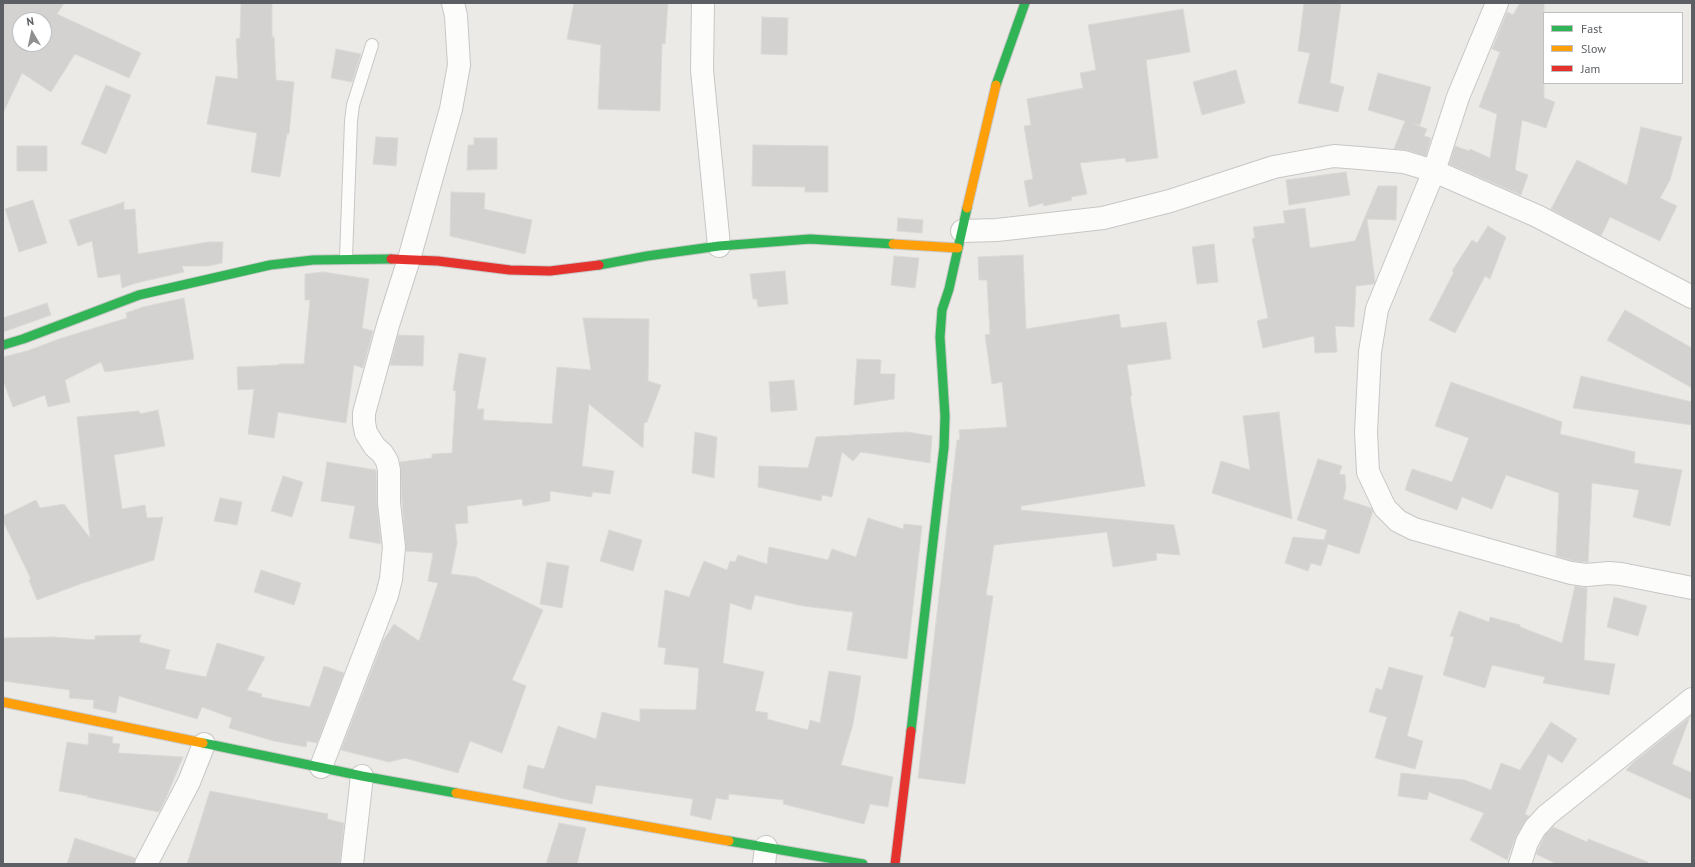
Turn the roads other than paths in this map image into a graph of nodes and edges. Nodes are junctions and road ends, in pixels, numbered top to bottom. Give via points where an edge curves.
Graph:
1 (453, 3) edge
2 (703, 3) edge
3 (1025, 3) edge
4 (1497, 3) edge
5 (372, 45) dead end
6 (1434, 171) junction
7 (960, 240) junction
8 (719, 246) junction
9 (346, 258) junction
10 (409, 259) junction
11 (1692, 297) edge
12 (3, 345) edge
13 (1692, 588) edge
14 (1692, 699) edge
15 (3, 702) edge
16 (204, 744) junction
17 (321, 767) junction
18 (362, 776) junction
19 (765, 855) edge
20 (146, 864) edge
21 (352, 864) edge
22 (863, 864) edge
23 (895, 864) edge
24 (1520, 864) edge

1 - 10 street via 459,64 451,109
2 - 8 street via 702,70
3 - 7 street via 994,90
4 - 6 street via 1458,97
5 - 9 lane via 353,104
6 - 7 street via 1404,162 1334,156 1274,167 1170,201 1103,218 997,230
6 - 11 street via 1537,216
6 - 13 street via 1377,310 1370,352 1366,432 1368,472 1386,508 1398,521 1414,529 1571,573 1621,574
7 - 8 street via 810,239
7 - 23 street via 942,310 940,337 945,416 944,447
8 - 10 street via 550,271 510,270
9 - 10 street
9 - 12 street via 270,265 139,295
10 - 17 street via 364,413 366,433 387,461 389,470 389,503 394,547 391,579
14 - 24 street via 1547,815 1527,842
15 - 16 street
16 - 17 street
16 - 20 street via 189,782
17 - 18 street
18 - 19 street
18 - 21 street
19 - 22 street

